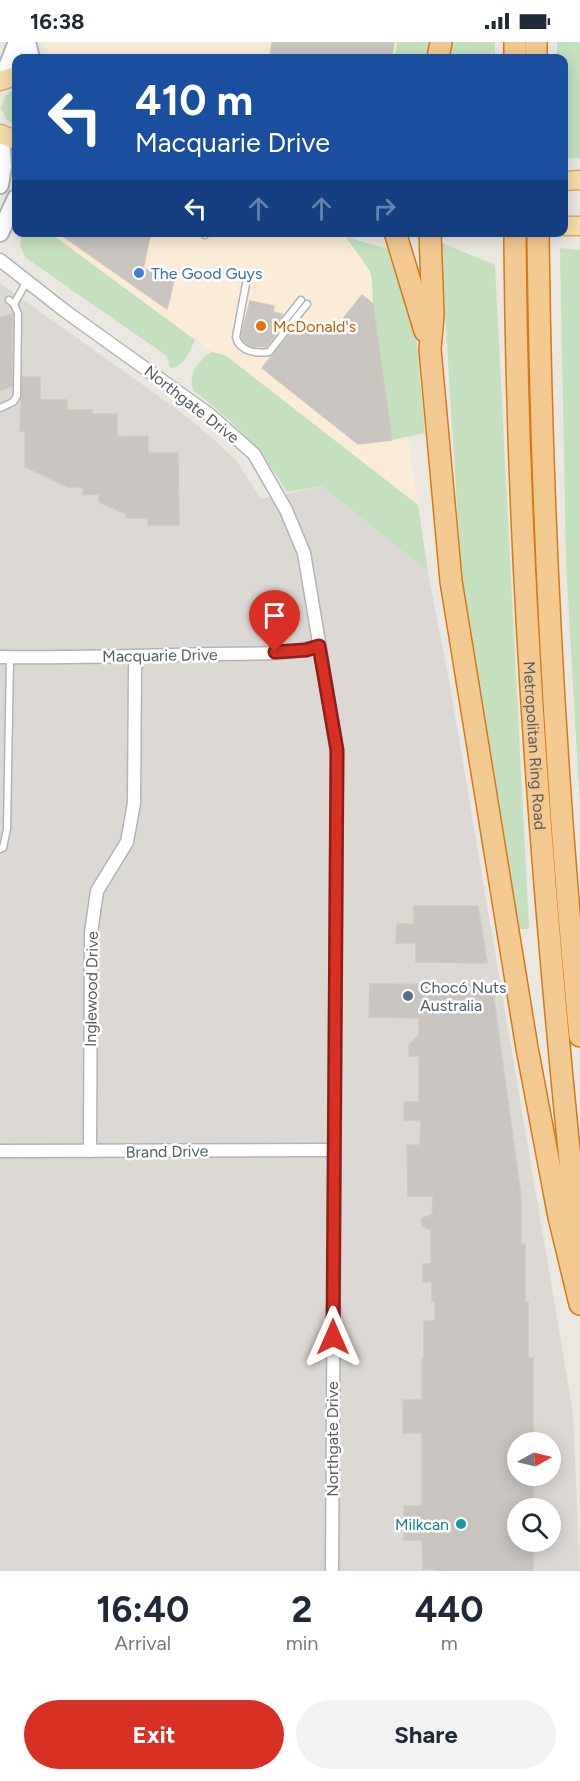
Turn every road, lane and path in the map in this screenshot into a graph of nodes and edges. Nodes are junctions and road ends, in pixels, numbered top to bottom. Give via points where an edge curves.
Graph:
1 (12, 59) edge
2 (6, 79) edge
3 (0, 134) edge
4 (0, 185) edge
5 (12, 208) edge
6 (0, 233) edge
7 (396, 237) edge
8 (430, 237) edge
9 (515, 241) edge
10 (538, 241) edge
11 (0, 260) edge
12 (27, 281) junction
13 (246, 284) dead end
14 (304, 302) dead end
15 (430, 349) junction
16 (0, 408) edge
17 (319, 646) junction
18 (136, 656) junction
19 (5, 657) edge
20 (0, 849) edge
21 (580, 1036) edge
22 (333, 1150) junction
23 (0, 1151) edge
24 (90, 1151) junction
25 (580, 1257) edge
26 (580, 1304) edge
27 (332, 1571) edge

1 - 2 main road
3 - 4 main road
5 - 6 main road
7 - 15 highway
8 - 15 highway
9 - 25 highway, Metropolitan Ring Road via 524,536 541,833
10 - 21 highway, Metropolitan Ring Road via 549,599
11 - 12 street, Northgate Drive
12 - 16 lane via 12,302 18,318 17,396
12 - 17 street, Northgate Drive via 210,415 254,454 286,510 304,553
13 - 14 lane via 237,330 242,349 266,353 273,349
15 - 26 highway via 451,581 527,1048
17 - 18 street, Macquarie Drive via 275,652
17 - 22 street, Northgate Drive via 337,750
18 - 19 street, Macquarie Drive
18 - 24 street, Inglewood Drive via 134,803 127,842 97,891 90,933
19 - 20 lane via 7,829
22 - 24 street, Brand Drive
22 - 27 street, Northgate Drive
23 - 24 street, Brand Drive

